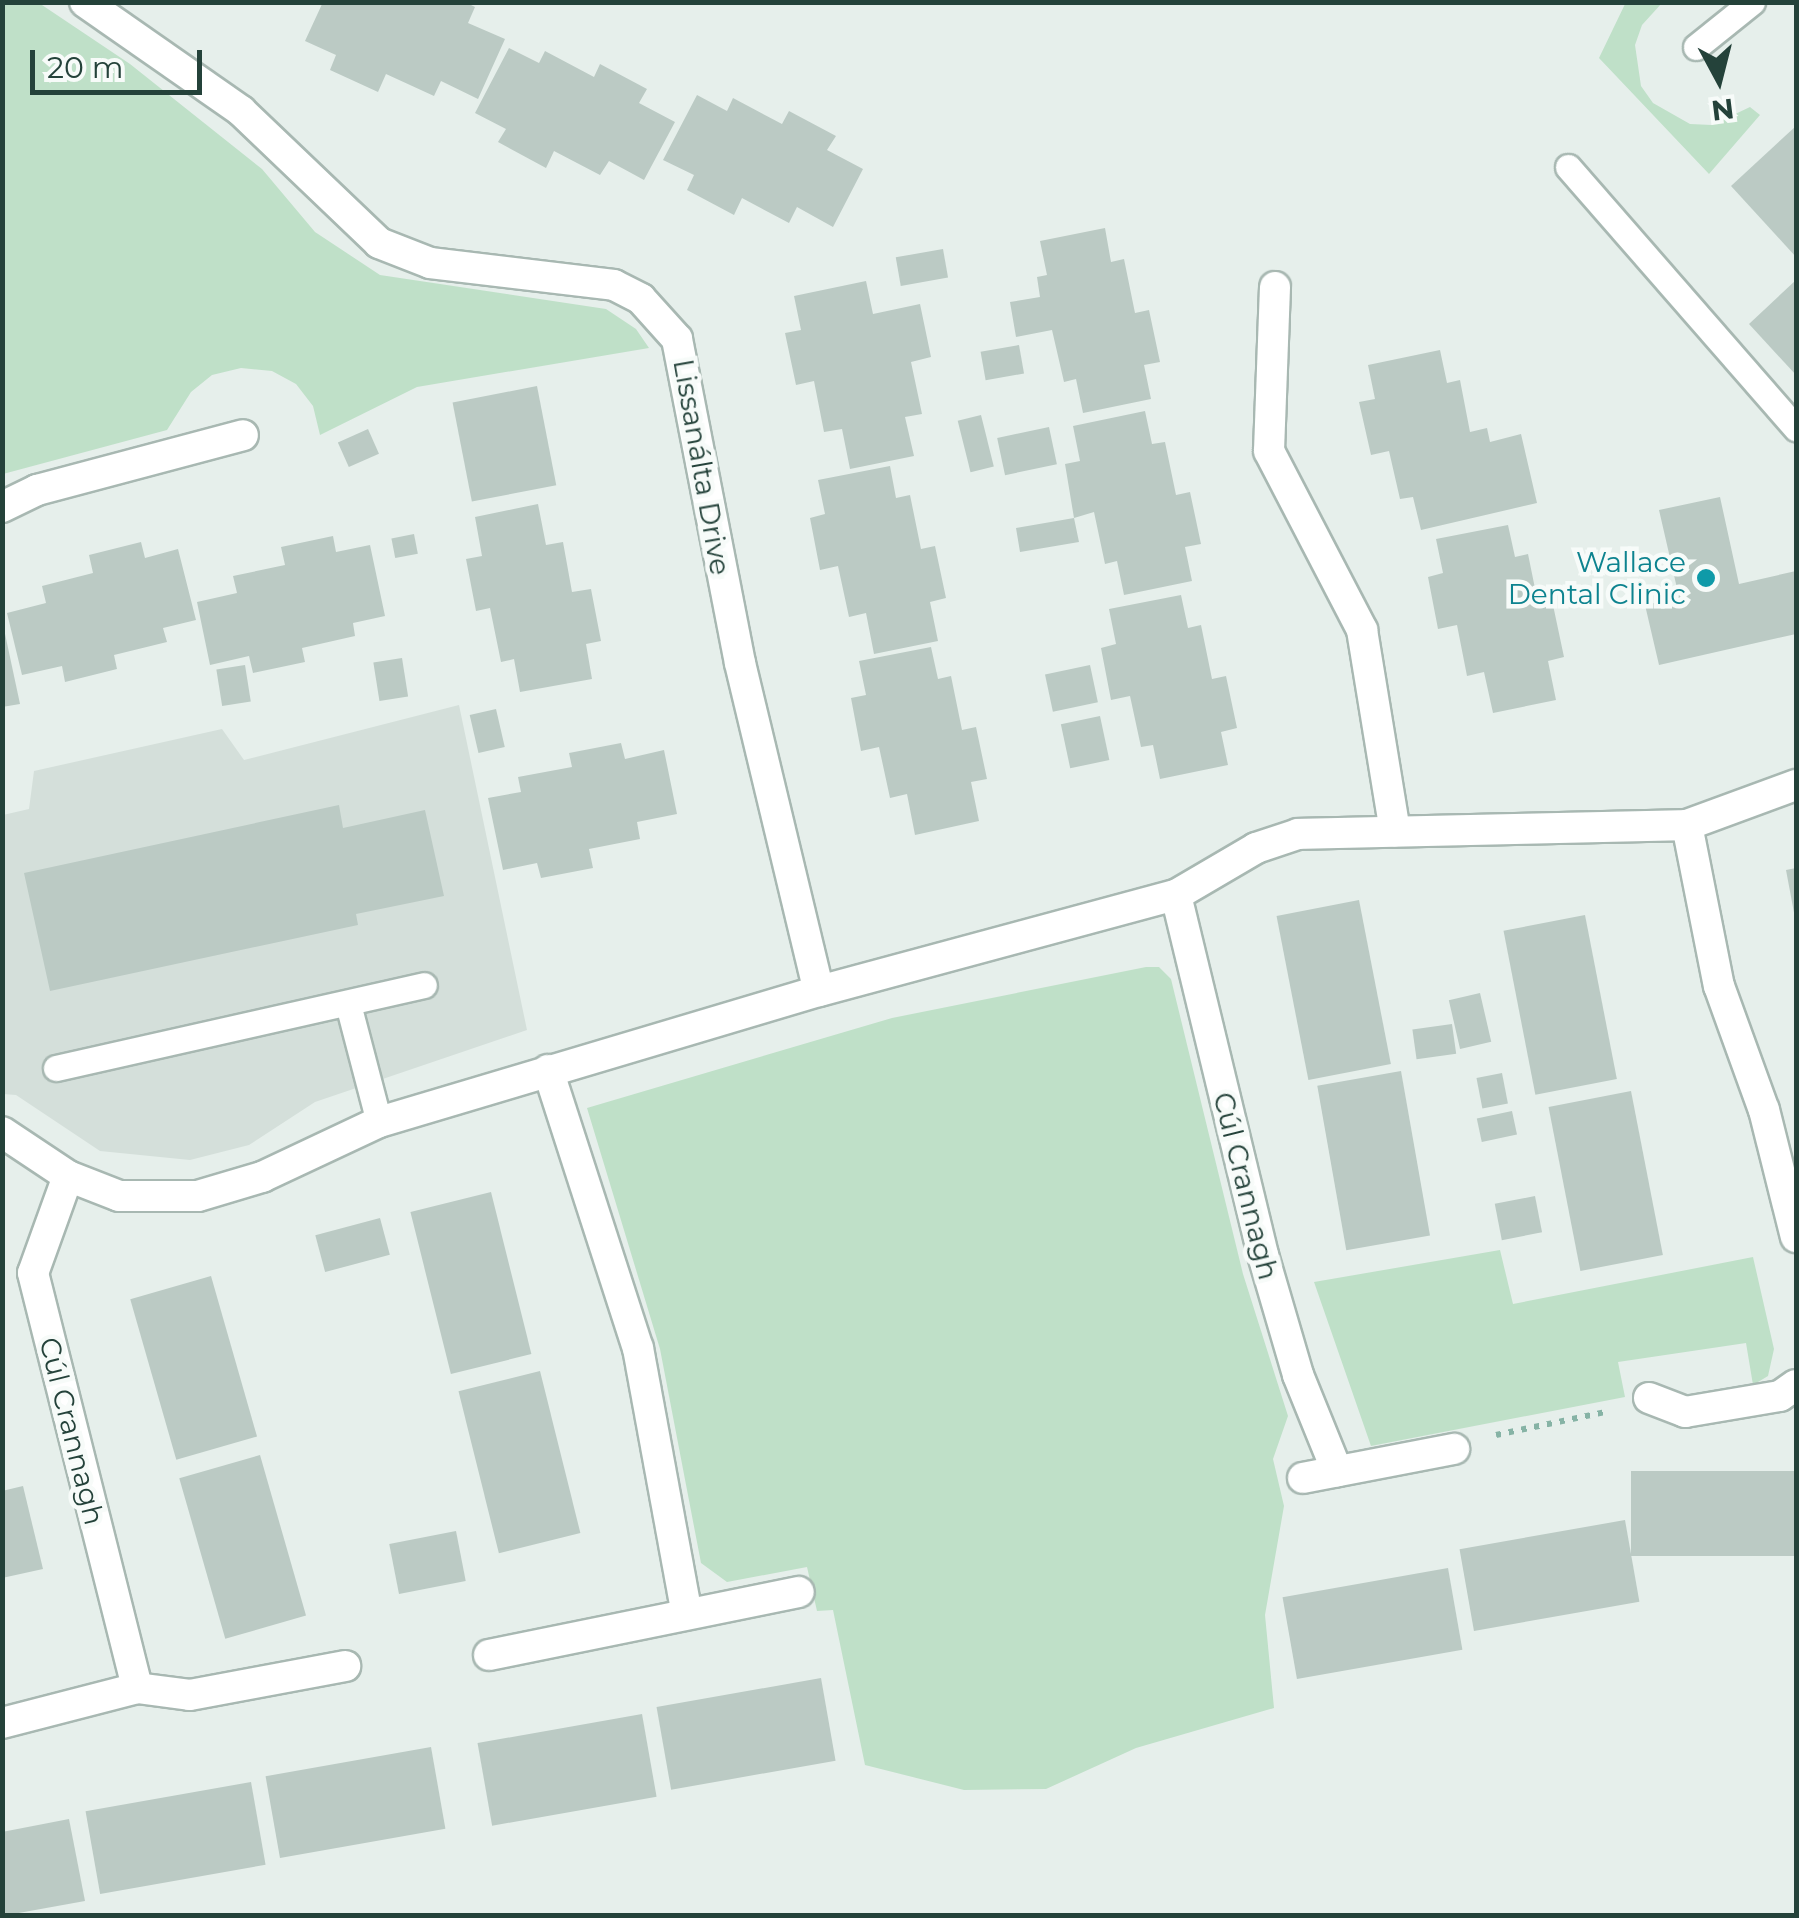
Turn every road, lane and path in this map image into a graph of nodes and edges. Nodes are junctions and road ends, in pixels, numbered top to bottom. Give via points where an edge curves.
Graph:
1 (85, 2) edge
2 (1752, 2) edge
3 (1696, 46) dead end
4 (1568, 168) dead end
5 (1275, 287) dead end
6 (1796, 428) edge
7 (243, 435) dead end
8 (2, 506) edge
9 (1796, 785) edge
10 (1687, 825) junction
11 (1395, 831) junction
12 (1176, 895) junction
13 (424, 985) dead end
14 (819, 991) junction
15 (348, 1004) junction
16 (56, 1068) dead end
17 (548, 1070) junction
18 (379, 1122) junction
19 (2, 1132) edge
20 (68, 1176) junction
21 (1796, 1237) edge
22 (1796, 1385) edge
23 (1650, 1398) joint
24 (1454, 1448) joint
25 (1337, 1471) junction
26 (1302, 1478) dead end
27 (799, 1592) dead end
28 (687, 1614) junction
29 (489, 1655) dead end
30 (344, 1666) dead end
31 (137, 1688) junction
32 (2, 1723) edge

1 - 14 street, Lissanálta Drive via 240,112 379,243 430,263 614,286 641,298 677,340 740,662
2 - 3 lane
4 - 6 lane
5 - 11 street via 1268,451 1362,630
7 - 8 street via 36,490
9 - 10 street
10 - 11 street
10 - 21 street via 1719,986 1764,1110
11 - 12 street via 1275,841
12 - 14 street
12 - 25 street, Cúl Crannagh via 1268,1272 1298,1375
13 - 15 lane
14 - 17 street
15 - 16 lane
15 - 18 lane
17 - 18 street
17 - 28 street via 638,1348
18 - 20 street via 262,1177 198,1196 119,1196
19 - 20 street
20 - 31 street, Cúl Crannagh via 33,1273
22 - 23 street via 1780,1396 1685,1412
23 - 24 path
24 - 25 street
25 - 26 street
27 - 28 street
28 - 29 street
30 - 31 street via 190,1695
31 - 32 street

